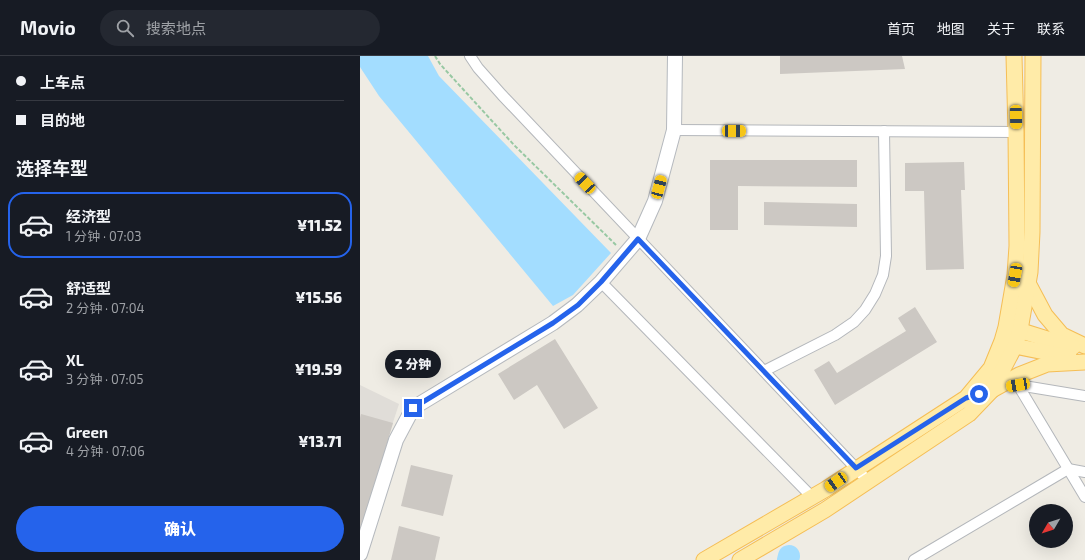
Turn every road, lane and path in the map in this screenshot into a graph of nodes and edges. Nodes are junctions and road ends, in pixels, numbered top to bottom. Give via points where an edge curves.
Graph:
1 (435, 56) edge
2 (470, 56) edge
3 (675, 56) edge
4 (1014, 56) edge
5 (1033, 56) edge
6 (674, 130) junction
7 (884, 131) junction
8 (1016, 132) junction
9 (638, 239) junction
10 (616, 245) dead end
11 (601, 282) junction
12 (1028, 283) junction
13 (1011, 336) junction
14 (1085, 346) edge
15 (1085, 351) edge
16 (1085, 361) edge
17 (764, 371) junction
18 (1018, 385) junction
19 (992, 390) junction
20 (1085, 396) edge
21 (966, 398) junction
22 (856, 468) junction
23 (1068, 469) junction
24 (1085, 472) edge
25 (868, 481) junction
26 (812, 497) junction
27 (1085, 497) edge
28 (360, 554) edge
29 (704, 560) edge
30 (740, 560) edge
31 (914, 560) edge

1 - 10 path via 514,145
2 - 9 street via 502,95
3 - 6 street
4 - 8 main road
5 - 12 main road via 1032,232
6 - 7 street
6 - 9 street via 655,201
7 - 8 street
7 - 17 street via 886,256 883,275 875,294 854,322 835,335
8 - 13 main road via 1016,268
9 - 11 street
9 - 17 street
11 - 26 street
11 - 28 street via 578,305 553,323 413,408 396,440
12 - 13 main road
12 - 14 main road via 1045,315 1062,335
13 - 15 main road
13 - 16 main road
13 - 19 main road
13 - 21 main road
16 - 19 main road via 1047,364 1019,375
17 - 22 street
18 - 19 street
18 - 20 street
18 - 23 street
19 - 21 street
19 - 25 main road via 969,414
21 - 22 main road
22 - 25 street
22 - 26 main road
23 - 24 street
23 - 27 street
23 - 31 street
25 - 30 main road via 825,510
26 - 29 main road

